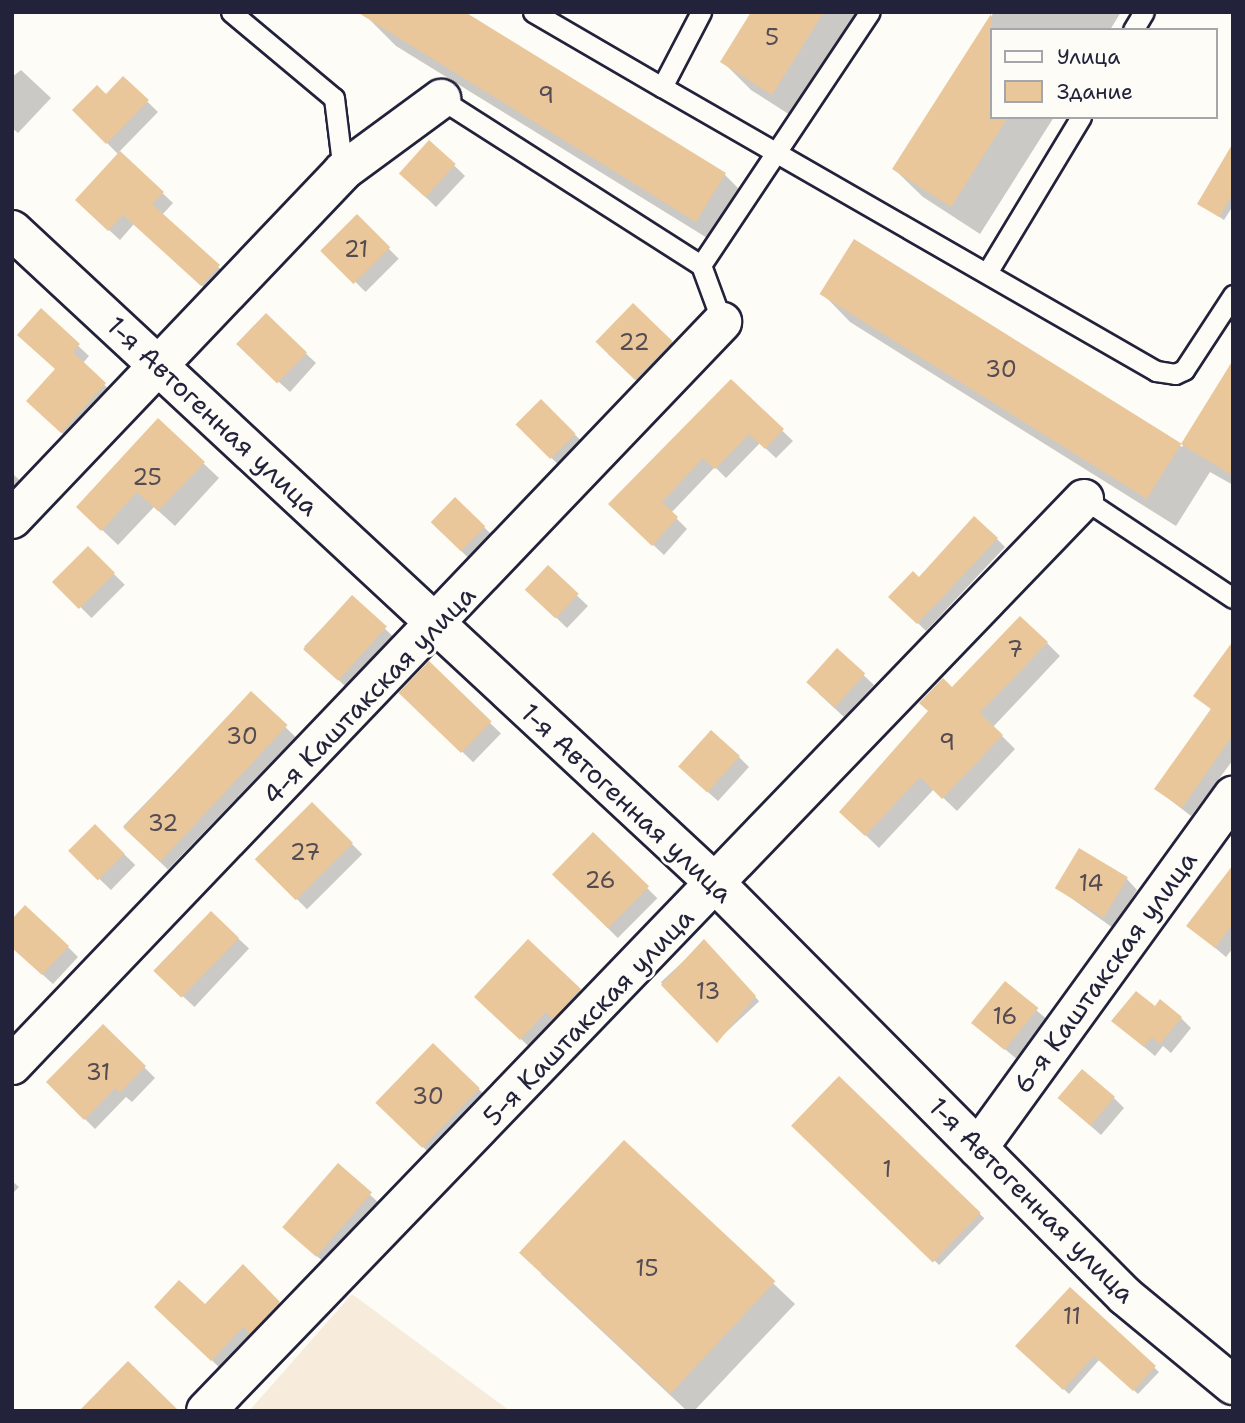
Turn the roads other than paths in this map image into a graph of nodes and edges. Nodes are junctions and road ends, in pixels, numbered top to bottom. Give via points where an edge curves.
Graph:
1 (231, 12) edge
2 (533, 12) edge
3 (701, 12) edge
4 (870, 12) edge
5 (1144, 12) edge
6 (252, 18) edge
7 (1134, 28) edge
8 (662, 87) junction
9 (441, 99) joint
10 (1080, 119) edge
11 (775, 154) junction
12 (343, 171) junction
13 (12, 230) edge
14 (701, 265) junction
15 (988, 271) junction
16 (1233, 295) edge
17 (722, 322) joint
18 (158, 364) junction
19 (1084, 499) joint
20 (12, 519) edge
21 (1233, 598) edge
22 (436, 625) junction
23 (1233, 796) edge
24 (717, 885) junction
25 (12, 1065) edge
26 (978, 1147) junction
27 (1233, 1385) edge
28 (206, 1411) edge

1 - 6 lane
2 - 8 lane
3 - 8 lane
4 - 11 lane
5 - 7 lane
6 - 12 lane via 334,98
8 - 11 lane
9 - 12 street
9 - 14 lane
10 - 15 lane
11 - 14 lane
11 - 15 lane
12 - 18 street
13 - 18 street, 1-я Автогенная улица
14 - 17 lane
15 - 16 lane via 1165,374 1175,374 1191,363
17 - 22 street, 4-я Каштакская улица
18 - 20 street
18 - 22 street, 1-я Автогенная улица
19 - 21 lane
19 - 24 street, 5-я Каштакская улица
22 - 24 street, 1-я Автогенная улица
22 - 25 street, 4-я Каштакская улица
23 - 26 street, 6-я Каштакская улица
24 - 26 street, 1-я Автогенная улица
24 - 28 street, 5-я Каштакская улица
26 - 27 street, 1-я Автогенная улица via 1125,1296

